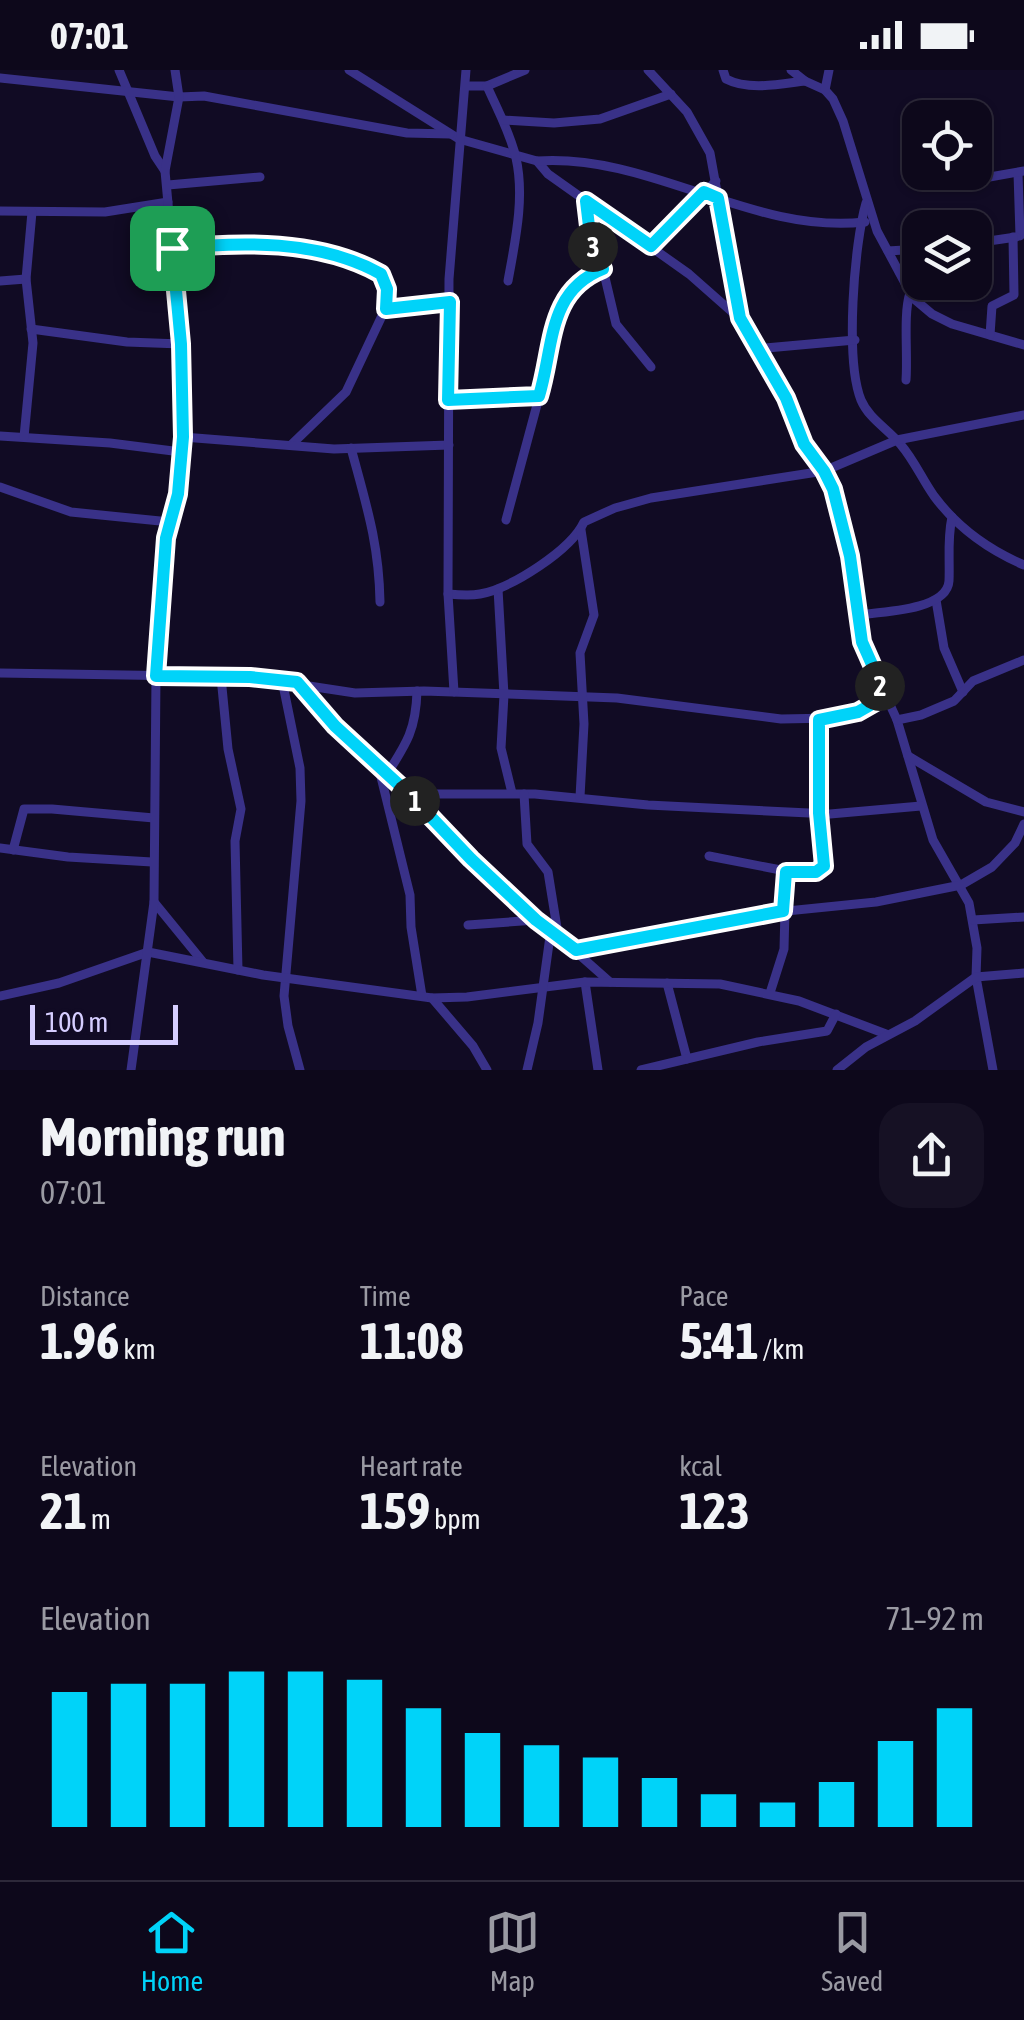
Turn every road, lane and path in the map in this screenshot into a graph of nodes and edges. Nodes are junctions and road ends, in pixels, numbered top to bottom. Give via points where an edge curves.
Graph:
1 (119, 70) edge
2 (175, 70) edge
3 (350, 70) edge
4 (466, 70) edge
5 (525, 70) edge
6 (648, 70) edge
7 (723, 70) edge
8 (791, 70) edge
9 (828, 70) edge
10 (0, 78) edge
11 (805, 81) junction
12 (466, 86) junction
13 (487, 86) junction
14 (824, 90) junction
15 (128, 92) junction
16 (671, 94) junction
17 (179, 97) junction
18 (502, 120) junction
19 (456, 136) junction
20 (516, 156) junction
21 (537, 161) junction
22 (165, 171) junction
23 (1021, 172) edge
24 (260, 177) dead end
25 (992, 177) edge
26 (716, 180) junction
27 (168, 185) junction
28 (704, 192) junction
29 (718, 198) junction
30 (586, 201) junction
31 (168, 202) junction
32 (866, 203) junction
33 (0, 211) edge
34 (32, 212) junction
35 (873, 221) junction
36 (860, 224) junction
37 (1019, 236) edge
38 (992, 240) edge
39 (651, 246) junction
40 (172, 248) junction
41 (902, 250) edge
42 (888, 251) junction
43 (603, 269) junction
44 (1019, 269) edge
45 (902, 278) edge
46 (26, 279) junction
47 (0, 281) edge
48 (508, 281) dead end
49 (908, 300) edge
50 (917, 300) edge
51 (450, 302) junction
52 (386, 309) junction
53 (740, 318) junction
54 (31, 329) junction
55 (990, 335) junction
56 (855, 340) junction
57 (181, 344) junction
58 (1024, 344) edge
59 (755, 350) junction
60 (651, 368) dead end
61 (906, 380) dead end
62 (539, 396) junction
63 (448, 400) junction
64 (1024, 414) edge
65 (0, 436) edge
66 (24, 437) junction
67 (183, 437) junction
68 (897, 440) junction
69 (291, 445) junction
70 (449, 445) junction
71 (351, 448) junction
72 (181, 452) junction
73 (824, 471) junction
74 (0, 487) edge
75 (952, 517) junction
76 (506, 520) dead end
77 (170, 522) junction
78 (581, 528) junction
79 (1024, 565) edge
80 (498, 589) junction
81 (448, 594) junction
82 (936, 600) junction
83 (380, 602) dead end
84 (856, 614) junction
85 (1024, 660) edge
86 (0, 672) edge
87 (156, 676) junction
88 (221, 677) junction
89 (282, 680) junction
90 (297, 682) junction
91 (417, 691) junction
92 (454, 692) junction
93 (963, 692) junction
94 (504, 695) junction
95 (583, 696) junction
96 (886, 696) junction
97 (819, 720) junction
98 (897, 720) junction
99 (908, 756) junction
100 (383, 771) junction
101 (512, 793) junction
102 (409, 794) junction
103 (524, 794) junction
104 (580, 797) junction
105 (920, 806) junction
106 (1024, 812) edge
107 (819, 813) junction
108 (154, 818) junction
109 (1024, 824) edge
110 (0, 848) edge
111 (14, 850) junction
112 (709, 856) dead end
113 (152, 862) junction
114 (786, 872) junction
115 (961, 885) junction
116 (154, 902) junction
117 (783, 911) junction
118 (1024, 917) edge
119 (536, 920) junction
120 (973, 920) junction
121 (468, 925) dead end
122 (554, 932) junction
123 (576, 950) junction
124 (148, 952) junction
125 (203, 962) junction
126 (238, 970) junction
127 (1024, 973) edge
128 (976, 977) junction
129 (286, 979) junction
130 (584, 982) junction
131 (610, 982) junction
132 (668, 983) junction
133 (543, 986) junction
134 (770, 993) junction
135 (0, 996) edge
136 (427, 997) junction
137 (836, 1014) junction
138 (886, 1034) junction
139 (687, 1059) junction
140 (850, 1066) edge
141 (131, 1070) edge
142 (300, 1070) edge
143 (487, 1070) edge
144 (527, 1070) edge
145 (598, 1070) edge
146 (641, 1070) edge
147 (837, 1070) edge
148 (993, 1070) edge

1 - 15 street
2 - 17 street
3 - 19 street
4 - 12 street
5 - 13 street
6 - 16 street
7 - 11 street via 737,84
8 - 11 street
9 - 14 street
10 - 15 street
11 - 14 street
12 - 13 street
12 - 19 street
13 - 18 street
14 - 32 street via 843,121
15 - 17 street
15 - 22 street
16 - 18 street via 600,119
16 - 26 street via 700,130
17 - 19 street
17 - 22 street
18 - 20 street
19 - 20 street
19 - 51 street
20 - 21 street
20 - 48 street via 519,202
21 - 28 street via 614,168
21 - 30 street
22 - 27 street
23 - 25 street
23 - 37 street
24 - 27 street
26 - 28 street
26 - 29 street
27 - 31 street
28 - 29 street
28 - 39 street
29 - 36 street via 796,220
29 - 53 street
30 - 39 street
30 - 43 street via 591,243
31 - 34 street via 129,211
31 - 40 street
32 - 35 street
32 - 36 street
33 - 34 street
34 - 46 street
35 - 36 street
35 - 42 street
36 - 56 street via 852,285
37 - 38 street
37 - 44 street
39 - 53 street
40 - 52 street via 251,244 332,254 381,274
40 - 57 street
41 - 42 street
42 - 45 street
43 - 60 street via 616,324
43 - 62 street via 578,281 562,307
44 - 55 street via 1014,295 992,306
46 - 47 street
46 - 54 street
49 - 61 street
50 - 55 street via 952,324
51 - 52 street
51 - 63 street
52 - 69 street via 346,392
53 - 59 street
54 - 57 street
54 - 66 street
55 - 58 street
56 - 59 street
56 - 68 street via 862,403
57 - 67 street
59 - 73 street
62 - 63 street
62 - 76 street
63 - 70 street
64 - 68 street
65 - 66 street
66 - 72 street
67 - 69 street
67 - 72 street
68 - 73 street
68 - 75 street
69 - 71 street
70 - 71 street
70 - 81 street
71 - 83 street via 374,531
72 - 77 street
73 - 78 street via 651,498 598,514
73 - 84 street via 846,537
74 - 77 street via 72,512
75 - 79 street
75 - 82 street via 949,584
77 - 87 street
78 - 80 street via 566,546
78 - 95 street via 594,615 580,652
80 - 81 street
80 - 94 street
81 - 92 street
82 - 84 street
82 - 93 street via 944,648
84 - 96 street
85 - 93 street via 973,681
86 - 87 street
87 - 88 street
87 - 108 street
88 - 89 street
88 - 126 street via 240,809
89 - 90 street
89 - 129 street via 301,802
90 - 91 street via 355,693
90 - 100 street
91 - 92 street
91 - 100 street via 410,740
92 - 94 street
93 - 98 street via 936,709
94 - 95 street
94 - 101 street via 500,748
95 - 97 street
95 - 104 street
96 - 97 street via 858,712
96 - 98 street
97 - 107 street
98 - 99 street
99 - 105 street
99 - 106 street via 986,802
100 - 102 street
100 - 136 street
101 - 102 street
101 - 103 street
102 - 119 street
103 - 104 street
103 - 122 street via 527,844 548,872
104 - 107 street
105 - 107 street
105 - 115 street
107 - 114 street via 822,870
108 - 111 street via 24,810
108 - 113 street
109 - 115 street via 992,867
110 - 111 street
111 - 113 street
112 - 114 street
113 - 116 street
114 - 117 street
115 - 117 street
115 - 120 street
116 - 124 street
116 - 125 street
117 - 123 street
117 - 134 street via 784,949
118 - 120 street
119 - 121 street
119 - 122 street
120 - 128 street
122 - 123 street
122 - 133 street
123 - 131 street
124 - 125 street
124 - 135 street
124 - 141 street
125 - 126 street
126 - 129 street
127 - 128 street
128 - 138 street
128 - 148 street
129 - 136 street
129 - 142 street via 286,1012
130 - 131 street
130 - 133 street
130 - 145 street
131 - 132 street
132 - 134 street
132 - 139 street
133 - 136 street
133 - 144 street
134 - 137 street
136 - 143 street
137 - 138 street
137 - 139 street via 827,1032
138 - 140 street
139 - 146 street
140 - 147 street

